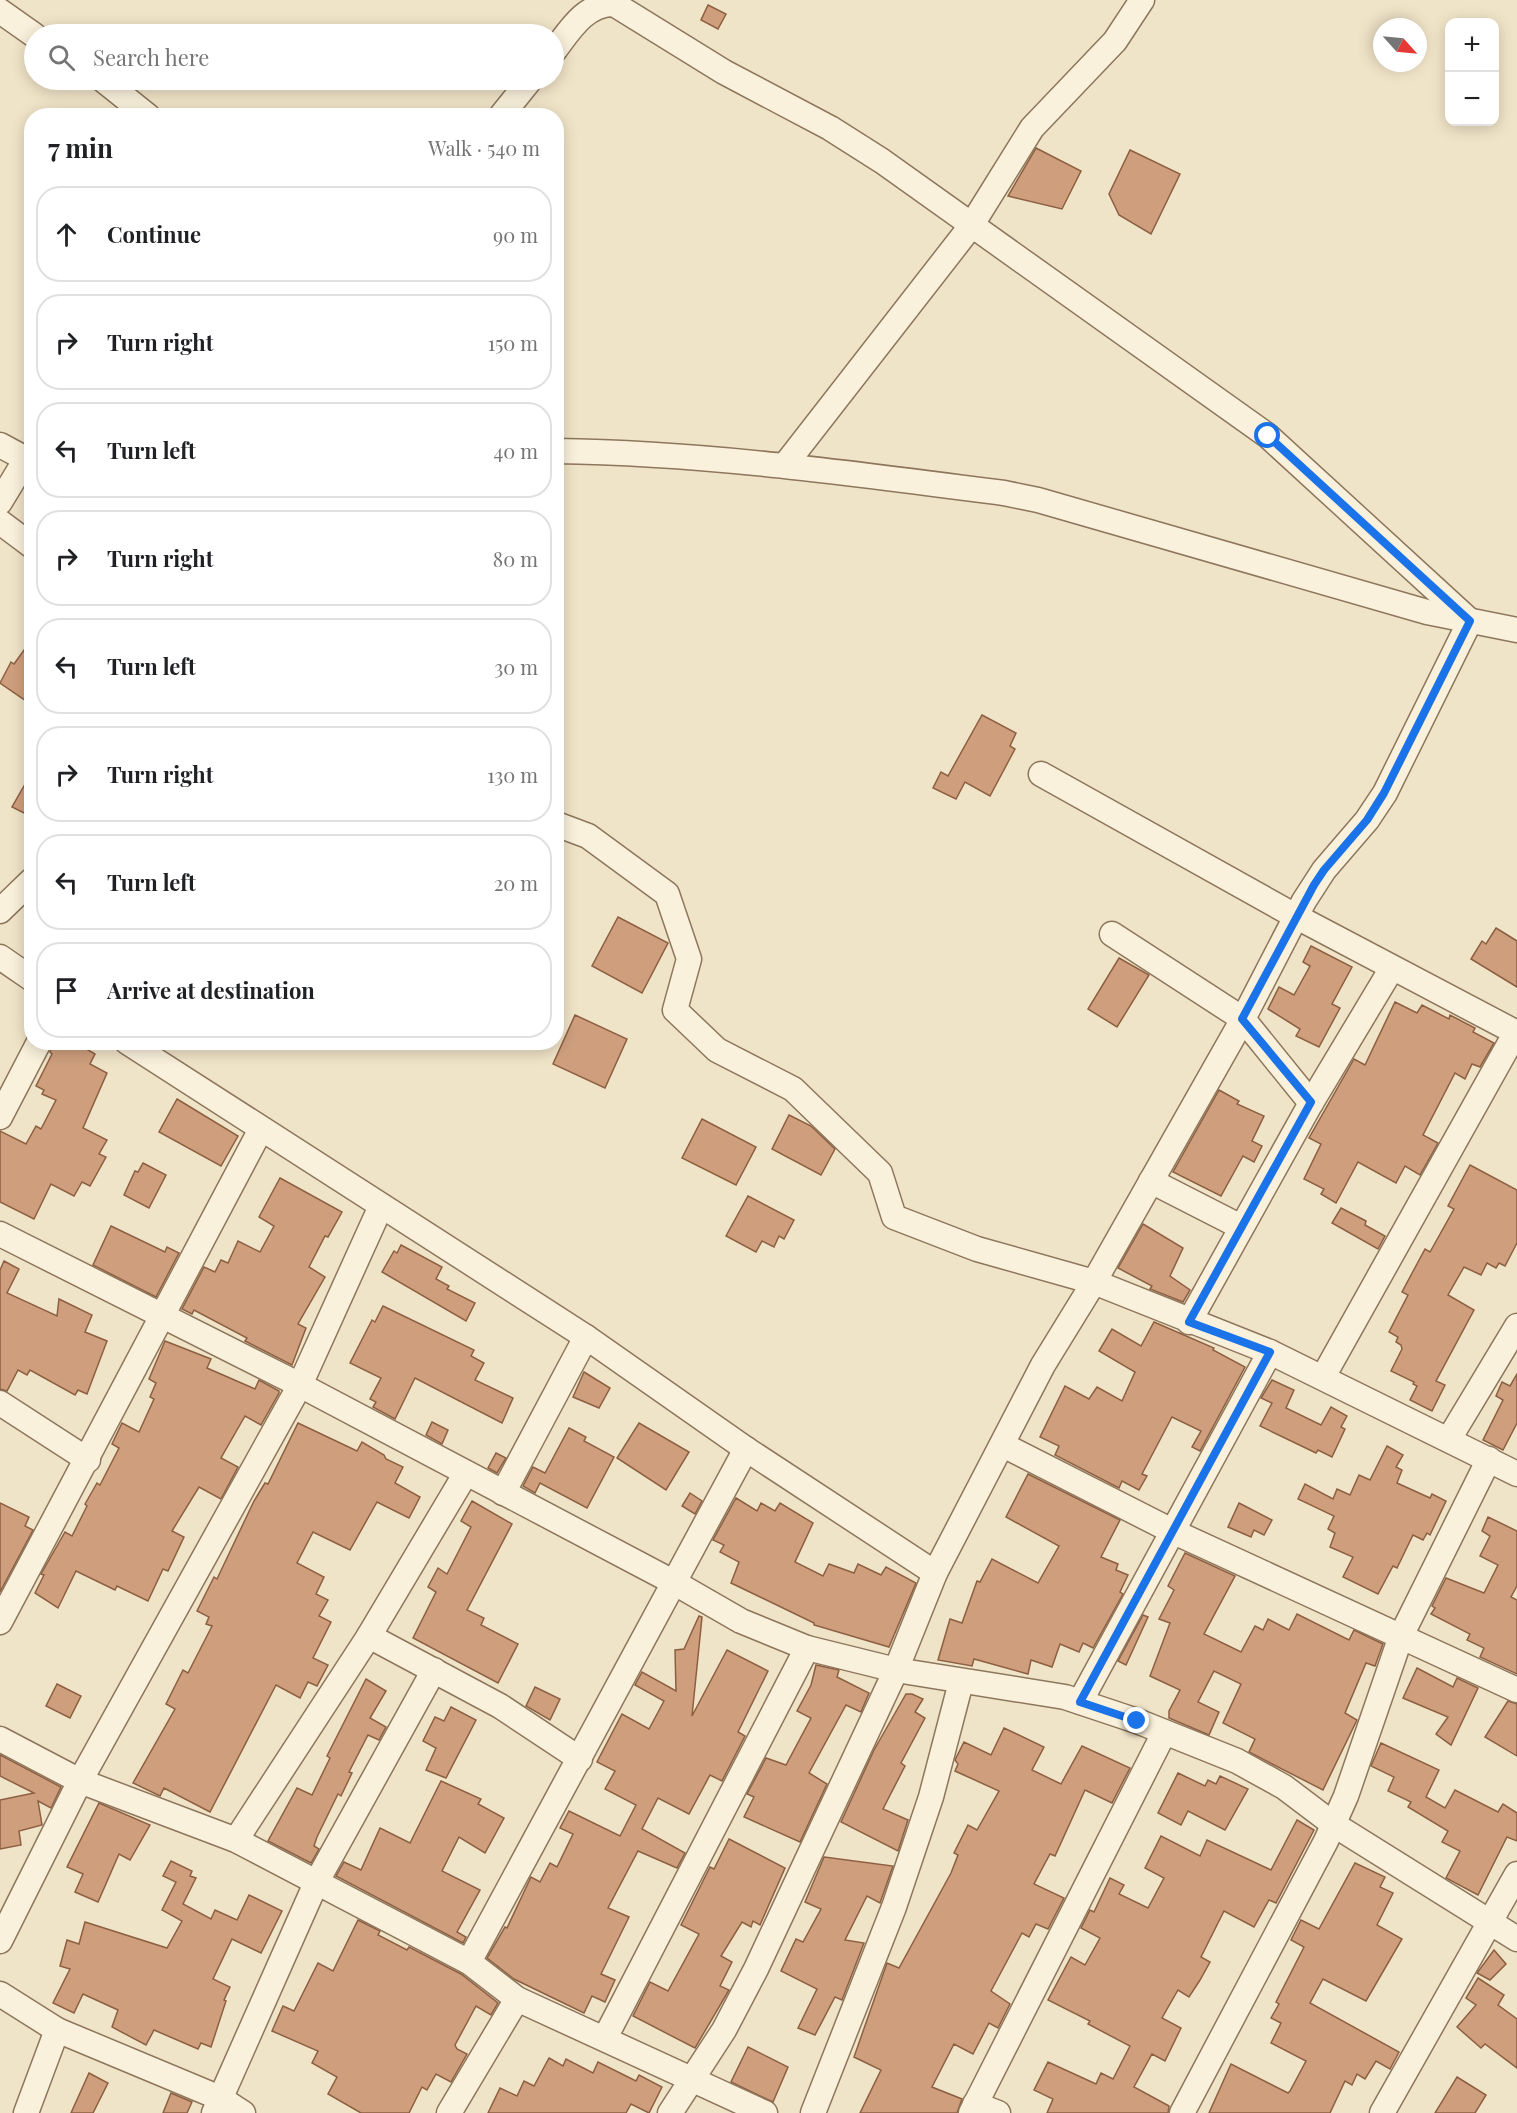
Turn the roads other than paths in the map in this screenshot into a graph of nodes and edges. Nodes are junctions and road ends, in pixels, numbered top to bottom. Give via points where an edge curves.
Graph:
1 (1142, 0) edge
2 (0, 11) edge
3 (24, 28) edge
4 (564, 39) edge
5 (116, 90) edge
6 (522, 90) edge
7 (138, 108) edge
8 (507, 108) edge
9 (971, 226) junction
10 (0, 445) edge
11 (564, 451) edge
12 (24, 457) edge
13 (785, 465) junction
14 (24, 466) edge
15 (0, 502) edge
16 (0, 522) edge
17 (24, 540) edge
18 (1470, 621) junction
19 (1517, 630) edge
20 (1041, 774) dead end
21 (564, 827) edge
22 (24, 888) edge
23 (0, 911) edge
24 (1297, 917) junction
25 (1112, 934) dead end
26 (0, 957) edge
27 (1392, 968) junction
28 (24, 974) edge
29 (1242, 1019) junction
30 (1517, 1033) edge
31 (35, 1050) edge
32 (139, 1050) edge
33 (1311, 1102) junction
34 (0, 1117) edge
35 (261, 1129) junction
36 (1151, 1181) junction
37 (381, 1206) junction
38 (1241, 1227) junction
39 (0, 1234) edge
40 (1094, 1282) junction
41 (164, 1316) junction
42 (1189, 1322) junction
43 (1517, 1326) edge
44 (586, 1337) junction
45 (1270, 1352) junction
46 (1323, 1377) junction
47 (300, 1385) junction
48 (0, 1403) edge
49 (1449, 1439) junction
50 (1003, 1445) junction
51 (746, 1449) junction
52 (1489, 1459) junction
53 (88, 1460) junction
54 (466, 1473) junction
55 (1517, 1474) edge
56 (503, 1493) junction
57 (1172, 1531) junction
58 (935, 1573) junction
59 (675, 1583) junction
60 (9, 1588) edge
61 (0, 1622) edge
62 (369, 1636) junction
63 (1401, 1636) junction
64 (807, 1648) junction
65 (434, 1670) junction
66 (896, 1670) junction
67 (961, 1682) junction
68 (1517, 1690) edge
69 (1080, 1702) junction
70 (1164, 1733) junction
71 (0, 1739) edge
72 (580, 1758) junction
73 (80, 1781) junction
74 (1333, 1824) junction
75 (236, 1840) junction
76 (1517, 1874) edge
77 (316, 1883) junction
78 (1491, 1921) junction
79 (1, 1936) edge
80 (1517, 1939) edge
81 (469, 1962) junction
82 (0, 1994) edge
83 (517, 1999) junction
84 (57, 2030) junction
85 (605, 2038) junction
86 (694, 2079) junction
87 (217, 2106) edge
88 (973, 2108) edge
89 (26, 2113) edge
90 (243, 2113) edge
91 (449, 2113) edge
92 (670, 2113) edge
93 (765, 2113) edge
94 (813, 2113) edge
95 (998, 2113) edge
96 (1182, 2113) edge
97 (1382, 2113) edge

1 - 9 street via 1115,41 1032,128
2 - 3 street
4 - 9 street via 583,15 600,4 614,4 724,72 839,134
5 - 7 street
6 - 8 street
9 - 13 street
9 - 18 street via 1268,436
10 - 12 street
11 - 13 street via 644,452
13 - 18 street via 1038,500
14 - 15 street
16 - 17 street
18 - 19 street
18 - 24 street via 1384,793 1367,820 1324,870
20 - 24 street
21 - 40 street via 588,836 667,894 689,959 675,1010 717,1050 793,1089 880,1173 894,1217 977,1249
22 - 23 street
24 - 27 street
24 - 29 street
25 - 29 street
26 - 28 street
27 - 30 street
27 - 33 street
29 - 33 street
29 - 36 street
30 - 46 street
31 - 34 street
32 - 35 street
33 - 38 street
35 - 37 street
35 - 41 street
36 - 38 street
36 - 40 street
37 - 44 street
37 - 47 street
38 - 42 street
39 - 41 street
40 - 42 street
40 - 50 street via 1043,1365
41 - 47 street
41 - 53 street
42 - 45 street
43 - 49 street
44 - 51 street
44 - 56 street
45 - 46 street
45 - 57 street
46 - 49 street
47 - 54 street
47 - 73 street
48 - 53 street
49 - 52 street
50 - 57 street
50 - 58 street
51 - 58 street
51 - 59 street
52 - 55 street
52 - 63 street
53 - 60 street
54 - 56 street
54 - 62 street
56 - 59 street
57 - 63 street
57 - 69 street
58 - 66 street
59 - 64 street via 741,1621
59 - 72 street
60 - 61 street
62 - 65 street
62 - 75 street
63 - 68 street
63 - 74 street
64 - 66 street
64 - 85 street
65 - 72 street
65 - 77 street
66 - 67 street
66 - 86 street via 756,1969
67 - 69 street
67 - 94 street via 931,1797 894,1907
69 - 70 street
70 - 74 street via 1237,1761 1284,1787
70 - 88 street
71 - 73 street
72 - 81 street
73 - 75 street
73 - 79 street
74 - 78 street
74 - 96 street
75 - 77 street
76 - 78 street
77 - 81 street
77 - 87 street
78 - 80 street
78 - 97 street
81 - 83 street
82 - 84 street
83 - 85 street
83 - 91 street
84 - 87 street
84 - 89 street
85 - 86 street
86 - 92 street
86 - 93 street
87 - 90 street
88 - 95 street

